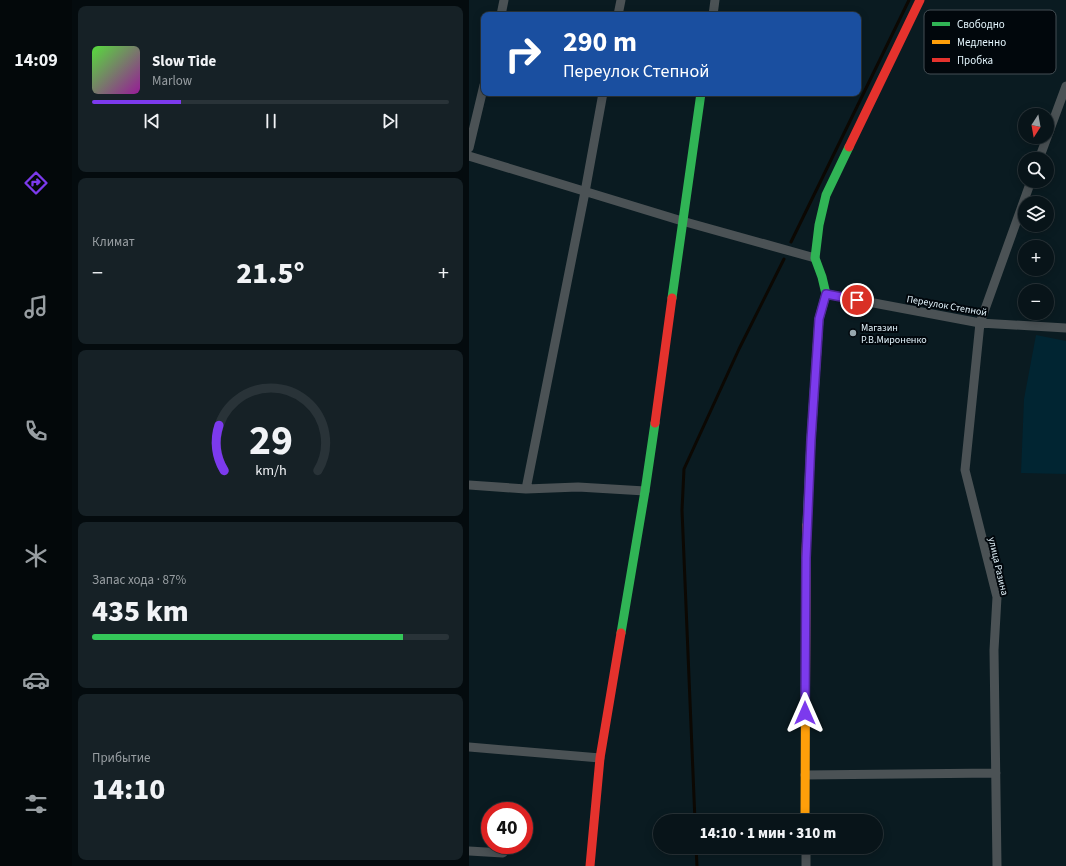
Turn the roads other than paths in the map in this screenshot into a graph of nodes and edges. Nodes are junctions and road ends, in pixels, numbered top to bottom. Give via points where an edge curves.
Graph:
1 (504, 0) edge
2 (621, 0) edge
3 (715, 0) edge
4 (920, 0) edge
5 (502, 12) edge
6 (619, 12) edge
7 (713, 12) edge
8 (1066, 86) edge
9 (481, 96) edge
10 (602, 96) edge
11 (701, 96) edge
12 (469, 148) edge
13 (1042, 152) edge
14 (469, 156) edge
15 (1028, 188) edge
16 (585, 192) junction
17 (682, 221) junction
18 (815, 258) junction
19 (826, 294) junction
20 (980, 322) junction
21 (1066, 328) edge
22 (469, 485) edge
23 (526, 489) junction
24 (645, 491) junction
25 (469, 747) edge
26 (600, 758) junction
27 (996, 773) junction
28 (805, 775) junction
29 (805, 814) edge
30 (469, 851) edge
31 (481, 852) edge
32 (806, 854) edge
33 (590, 866) edge
34 (806, 866) edge
35 (997, 866) edge

1 - 5 street
2 - 6 street
3 - 7 street
4 - 18 street via 826,196
8 - 13 street
9 - 12 street
10 - 16 street
11 - 17 street
14 - 16 street
15 - 20 street, улица Разина
16 - 17 street
16 - 23 street
17 - 18 street
17 - 24 street
18 - 19 street via 823,277
19 - 20 street, Переулок Степной
19 - 28 street via 819,319 811,440 806,558
20 - 21 street, Переулок Степной
20 - 27 street, улица Разина via 965,470 997,598
22 - 23 street
23 - 24 street via 578,487
24 - 26 street
25 - 26 street
26 - 33 street
27 - 28 street
27 - 35 street, улица Разина
28 - 29 street
30 - 31 street
32 - 34 street

